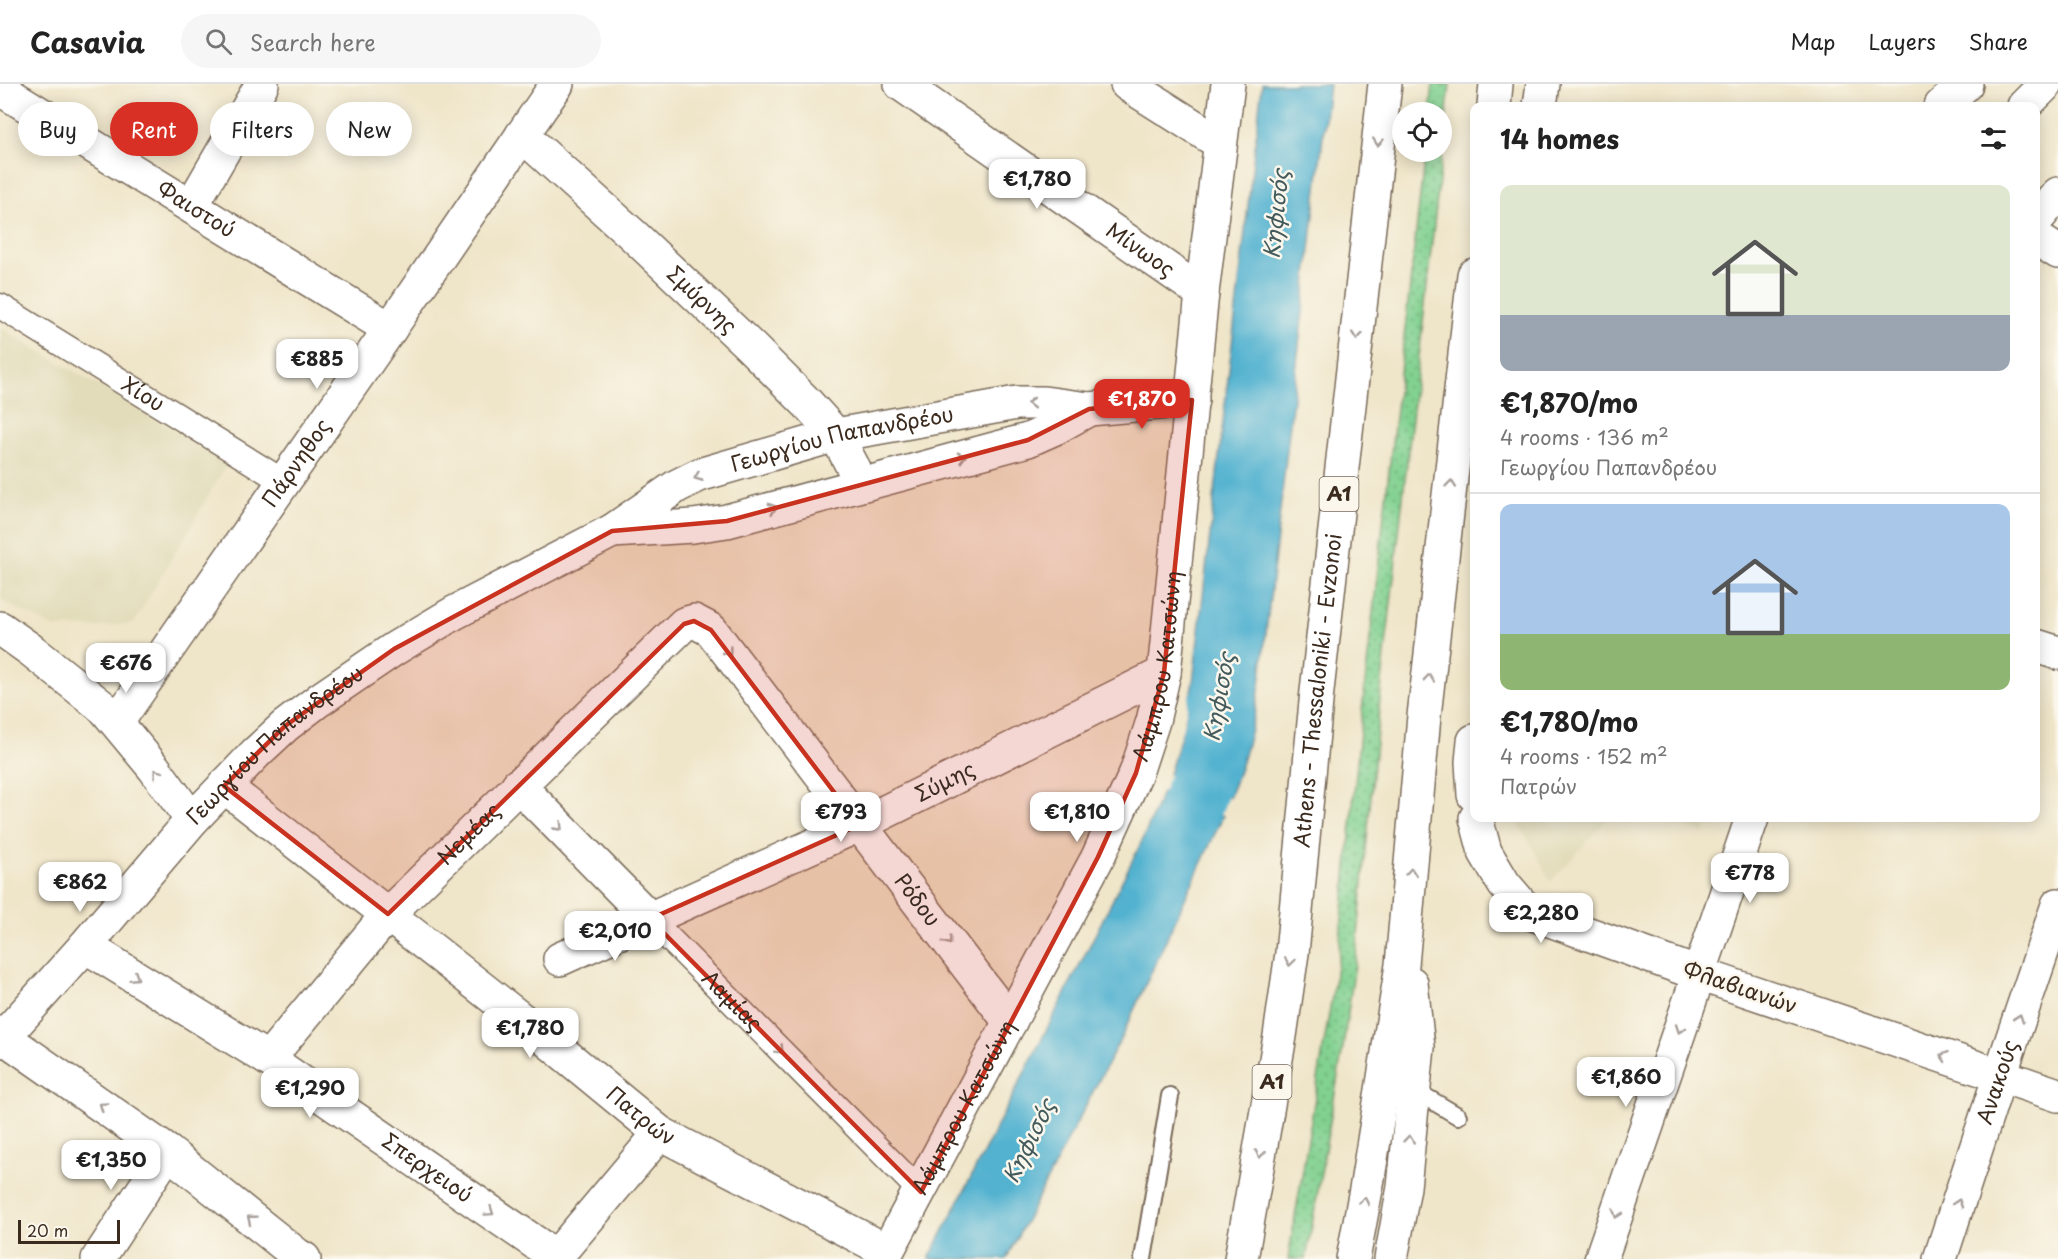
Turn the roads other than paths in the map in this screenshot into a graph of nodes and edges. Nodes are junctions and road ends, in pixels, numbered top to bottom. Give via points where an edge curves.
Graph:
1 (262, 84) edge
2 (557, 84) edge
3 (901, 84) edge
4 (1127, 84) edge
5 (1228, 84) edge
6 (1385, 84) edge
7 (1496, 84) edge
8 (1543, 84) edge
9 (1966, 84) edge
10 (2046, 84) edge
11 (0, 89) edge
12 (1494, 102) edge
13 (1541, 102) edge
14 (1946, 102) edge
15 (2028, 102) edge
16 (522, 135) junction
17 (1220, 143) junction
18 (2058, 194) edge
19 (192, 206) junction
20 (2040, 215) edge
21 (2040, 241) edge
22 (2058, 252) edge
23 (1202, 293) junction
24 (0, 306) edge
25 (1470, 310) edge
26 (390, 329) junction
27 (1192, 400) junction
28 (1089, 409) junction
29 (836, 435) junction
30 (284, 482) junction
31 (862, 484) junction
32 (612, 531) junction
33 (684, 624) joint
34 (0, 628) edge
35 (2040, 647) edge
36 (2058, 653) edge
37 (1164, 673) junction
38 (117, 722) junction
39 (518, 785) junction
40 (224, 786) junction
41 (192, 820) junction
42 (1477, 822) edge
43 (1751, 822) edge
44 (859, 825) junction
45 (2058, 905) edge
46 (388, 914) junction
47 (650, 919) junction
48 (1405, 931) junction
49 (86, 946) junction
50 (560, 959) dead end
51 (1699, 974) junction
52 (1010, 1022) junction
53 (1, 1036) edge
54 (268, 1059) junction
55 (2000, 1075) junction
56 (1414, 1090) junction
57 (2058, 1095) edge
58 (1170, 1096) dead end
59 (1458, 1116) dead end
60 (660, 1133) junction
61 (168, 1152) junction
62 (921, 1192) junction
63 (885, 1255) edge
64 (299, 1258) edge
65 (555, 1258) edge
66 (98, 1259) edge
67 (1143, 1259) edge
68 (1241, 1259) edge
69 (1353, 1259) edge
70 (1392, 1259) edge
71 (1601, 1259) edge
72 (1940, 1259) edge

1 - 19 main road
2 - 16 main road, Πάρνηθος
3 - 23 main road, Μίνωος
4 - 17 main road
5 - 17 main road, Λάμπρου Κατσώνη
6 -> 68 main road, Athens - Thessaloniki - Evzonoi / Α1 via 1317,691 1292,953
7 - 12 main road
8 - 13 main road
9 - 14 main road
10 - 15 main road
11 - 19 main road, Φαιστού
16 - 26 main road, Πάρνηθος
16 - 29 main road, Σμύρνης via 743,339
17 - 23 main road, Λάμπρου Κατσώνη
18 - 20 main road
19 - 26 main road, Φαιστού
21 - 22 main road
23 - 27 main road, Λάμπρου Κατσώνη
24 - 30 street, Χίου
48 -> 25 main road via 1424,716
26 - 30 main road, Πάρνηθος
27 - 28 main road, Γεωργίου Παπανδρέου
27 - 37 main road, Λάμπρου Κατσώνη
28 -> 29 main road, Γεωργίου Παπανδρέου via 1017,402
31 -> 28 main road, Γεωργίου Παπανδρέου via 1028,440
29 - 31 main road, Σμύρνης
29 -> 32 main road, Γεωργίου Παπανδρέου via 699,475
30 - 38 main road, Πάρνηθος
32 -> 31 main road, Γεωργίου Παπανδρέου via 727,521
32 - 40 main road, Γεωργίου Παπανδρέου via 454,612 394,649 285,726
33 - 39 main road, Νεμέας
33 -> 44 main road, Ρόδου via 694,621 711,630
34 - 38 main road via 87,694
35 - 36 main road
37 - 44 main road, Σύμης
37 - 52 main road, Λάμπρου Κατσώνη via 1136,773 1098,857
41 -> 38 main road
39 - 46 main road, Νεμέας
39 -> 47 main road, Λαμίας
40 - 41 main road, Γεωργίου Παπανδρέου
40 - 46 main road, Πατρών
41 - 49 main road, Γεωργίου Παπανδρέου
42 - 51 main road, Φλαβιανών via 1485,852 1504,884 1528,912
43 - 51 main road
44 - 47 main road, Σύμης
44 -> 52 main road, Ρόδου
55 -> 45 main road, Ανακούς
46 - 54 main road, Νεμέας
46 - 60 main road, Πατρών
47 - 50 main road, Σύμης
47 -> 62 street, Λαμίας
48 - 56 main road via 1418,1047
69 -> 48 main road
49 - 53 main road, Γεωργίου Παπανδρέου
49 -> 54 main road, Σπερχειού
55 -> 51 main road, Φλαβιανών
51 -> 71 main road
52 - 62 main road, Λάμπρου Κατσώνη
61 -> 53 main road
54 -> 65 main road, Σπερχειού
55 - 57 main road, Φλαβιανών
72 -> 55 main road, Ανακούς
56 - 59 lane
70 -> 56 main road
58 - 67 lane
60 - 63 main road, Πατρών
60 - 65 main road
64 -> 61 main road
61 - 66 main road
62 - 63 main road, Λάμπρου Κατσώνη

